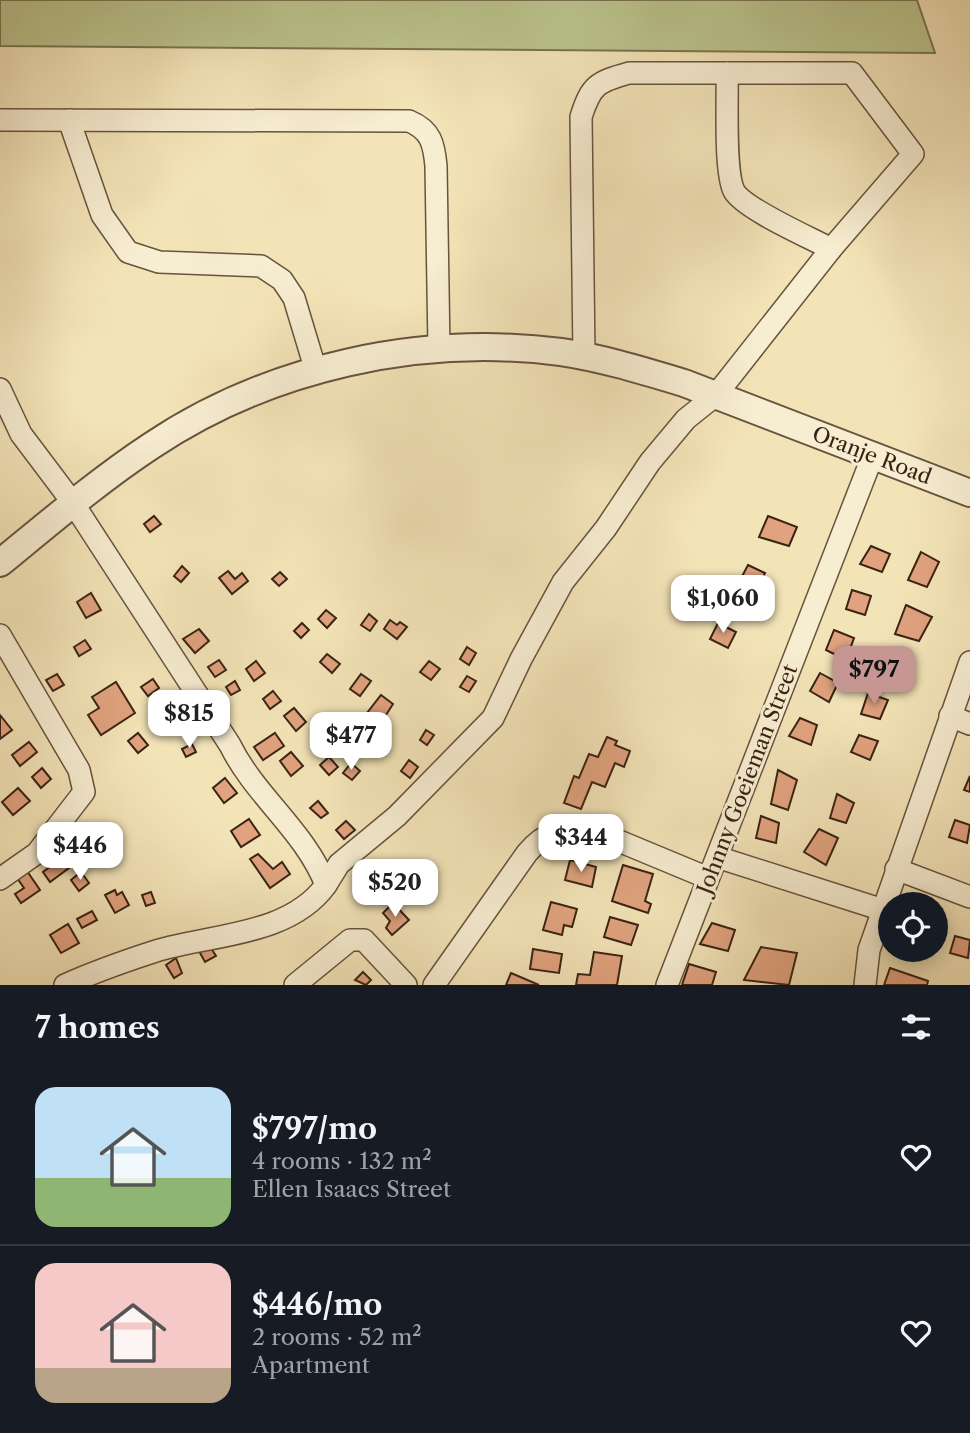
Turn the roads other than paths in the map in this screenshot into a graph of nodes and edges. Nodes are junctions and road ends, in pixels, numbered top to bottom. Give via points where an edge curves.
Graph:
1 (727, 73) junction
2 (0, 120) edge
3 (69, 120) junction
4 (831, 249) junction
5 (439, 349) junction
6 (584, 357) junction
7 (316, 371) junction
8 (0, 389) edge
9 (716, 395) junction
10 (873, 455) junction
11 (970, 493) edge
12 (73, 503) junction
13 (0, 563) edge
14 (0, 635) edge
15 (970, 662) edge
16 (950, 716) junction
17 (970, 724) edge
18 (717, 857) junction
19 (896, 869) junction
20 (708, 878) junction
21 (0, 880) edge
22 (326, 885) junction
23 (889, 892) edge
24 (970, 897) edge
25 (878, 908) edge
26 (878, 924) edge
27 (447, 965) junction
28 (65, 985) edge
29 (295, 985) edge
30 (406, 985) edge
31 (434, 985) edge
32 (457, 985) edge
33 (667, 985) edge
34 (865, 985) edge

1 - 4 street via 729,167 735,191 753,208
1 - 4 street via 852,73 913,154
1 - 6 street via 629,73 589,91 582,117
2 - 3 street
3 - 5 street via 409,121 422,126 434,142 436,166
3 - 7 street via 102,215 128,252 159,262 261,266 282,280 294,298
4 - 9 street
5 - 6 street, Oranje Road via 494,347
5 - 7 street, Oranje Road
6 - 9 street, Oranje Road
7 - 12 street, Oranje Road via 212,410 151,446
8 - 12 street via 21,434
9 - 10 street, Oranje Road
9 - 22 street via 686,419 650,462 563,582 493,718 397,816 339,864
10 - 11 street, Oranje Road
10 - 18 street, Johnny Goeieman Street
12 - 13 street, Oranje Road
12 - 22 street via 243,771 317,862
14 - 21 street via 79,770 84,792 37,853
15 - 16 street
16 - 17 street
16 - 19 street
18 - 20 street, Johnny Goeieman Street
18 - 25 street
19 - 23 street
19 - 24 street
20 - 27 street via 590,829 545,834
20 - 33 street, Johnny Goeieman Street
22 - 28 street via 312,904 258,928 157,951
26 - 34 street
27 - 31 street
27 - 32 street
29 - 30 street via 349,940 364,940

